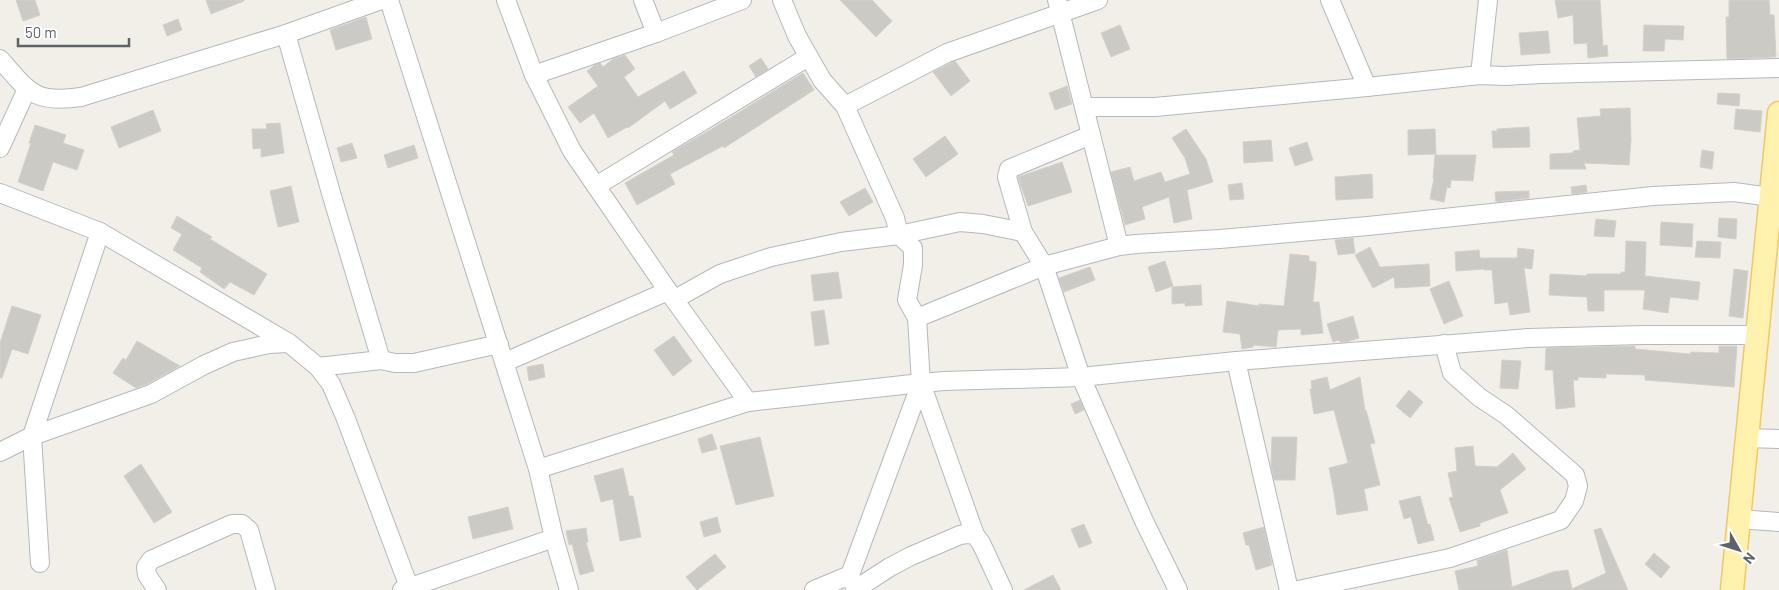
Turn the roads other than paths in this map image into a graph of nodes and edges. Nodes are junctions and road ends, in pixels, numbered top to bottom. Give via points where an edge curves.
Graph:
1 (381, 0) edge
2 (389, 0) edge
3 (506, 0) edge
4 (643, 0) edge
5 (742, 0) edge
6 (782, 0) edge
7 (1098, 0) edge
8 (1330, 0) edge
9 (1488, 0) edge
10 (1058, 6) edge
11 (656, 33) junction
12 (286, 34) junction
13 (808, 57) junction
14 (0, 59) edge
15 (1779, 68) edge
16 (534, 75) junction
17 (1480, 75) junction
18 (1367, 88) junction
19 (27, 89) junction
20 (845, 106) junction
21 (1084, 107) junction
22 (1779, 113) edge
23 (1091, 135) junction
24 (0, 148) edge
25 (596, 186) junction
26 (0, 193) edge
27 (1775, 198) edge
28 (100, 232) junction
29 (1023, 232) junction
30 (899, 235) junction
31 (1119, 246) junction
32 (1044, 266) junction
33 (671, 295) junction
34 (917, 318) junction
35 (1757, 335) junction
36 (289, 343) junction
37 (499, 344) junction
38 (1444, 344) junction
39 (381, 360) junction
40 (1236, 361) junction
41 (505, 362) junction
42 (318, 367) junction
43 (1081, 377) junction
44 (921, 383) junction
45 (748, 402) junction
46 (32, 436) junction
47 (1746, 438) junction
48 (1779, 439) edge
49 (0, 452) edge
50 (538, 469) junction
51 (1739, 519) junction
52 (1779, 522) edge
53 (975, 536) junction
54 (554, 538) junction
55 (40, 563) dead end
56 (854, 585) edge
57 (405, 588) edge
58 (157, 590) edge
59 (266, 590) edge
60 (569, 590) edge
61 (814, 590) edge
62 (1003, 590) edge
63 (1178, 590) edge
64 (1289, 590) edge
65 (1298, 590) edge
66 (1732, 590) edge

1 - 12 street
2 - 37 street
3 - 16 street
4 - 11 street
5 - 11 street
6 - 13 street
7 - 10 street
8 - 18 street
9 - 17 street
10 - 20 street via 947,53
10 - 21 street
11 - 16 street
12 - 19 street via 81,97 52,99
12 - 39 street
13 - 20 street via 822,80
13 - 25 street
14 - 19 street
15 - 17 street
16 - 25 street via 572,151
17 - 18 street
18 - 21 street via 1155,107
19 - 24 street
20 - 30 street via 895,218
21 - 23 street
22 - 27 main road
23 - 29 street via 1009,169 1007,177
23 - 31 street
25 - 33 street
26 - 28 street
27 - 31 street via 1734,192 1653,196 1368,226
27 - 35 main road
28 - 36 street
28 - 46 street
29 - 30 street via 960,222
29 - 32 street
30 - 33 street via 841,242 771,257
30 - 34 street via 913,248 907,300
31 - 32 street
32 - 34 street
32 - 43 street
33 - 41 street
33 - 45 street
34 - 44 street
35 - 38 street via 1595,336
35 - 47 main road
36 - 42 street
36 - 46 street via 233,352 151,394
37 - 39 street via 414,363
37 - 41 street
38 - 40 street
38 - 65 street via 1452,373 1575,475 1578,486 1574,501 1561,520 1450,558
39 - 42 street
40 - 43 street
40 - 64 street
41 - 50 street
42 - 57 street via 331,384 346,419
43 - 44 street
43 - 63 street
44 - 45 street
44 - 53 street
44 - 56 street
45 - 50 street
46 - 49 street
46 - 55 street
47 - 48 street
47 - 51 main road
50 - 54 street
51 - 52 street
51 - 66 main road
53 - 56 street via 960,535
53 - 62 street
54 - 57 street
54 - 60 street
56 - 61 street
58 - 59 street via 147,575 146,568 151,560 232,524 242,524 249,530

